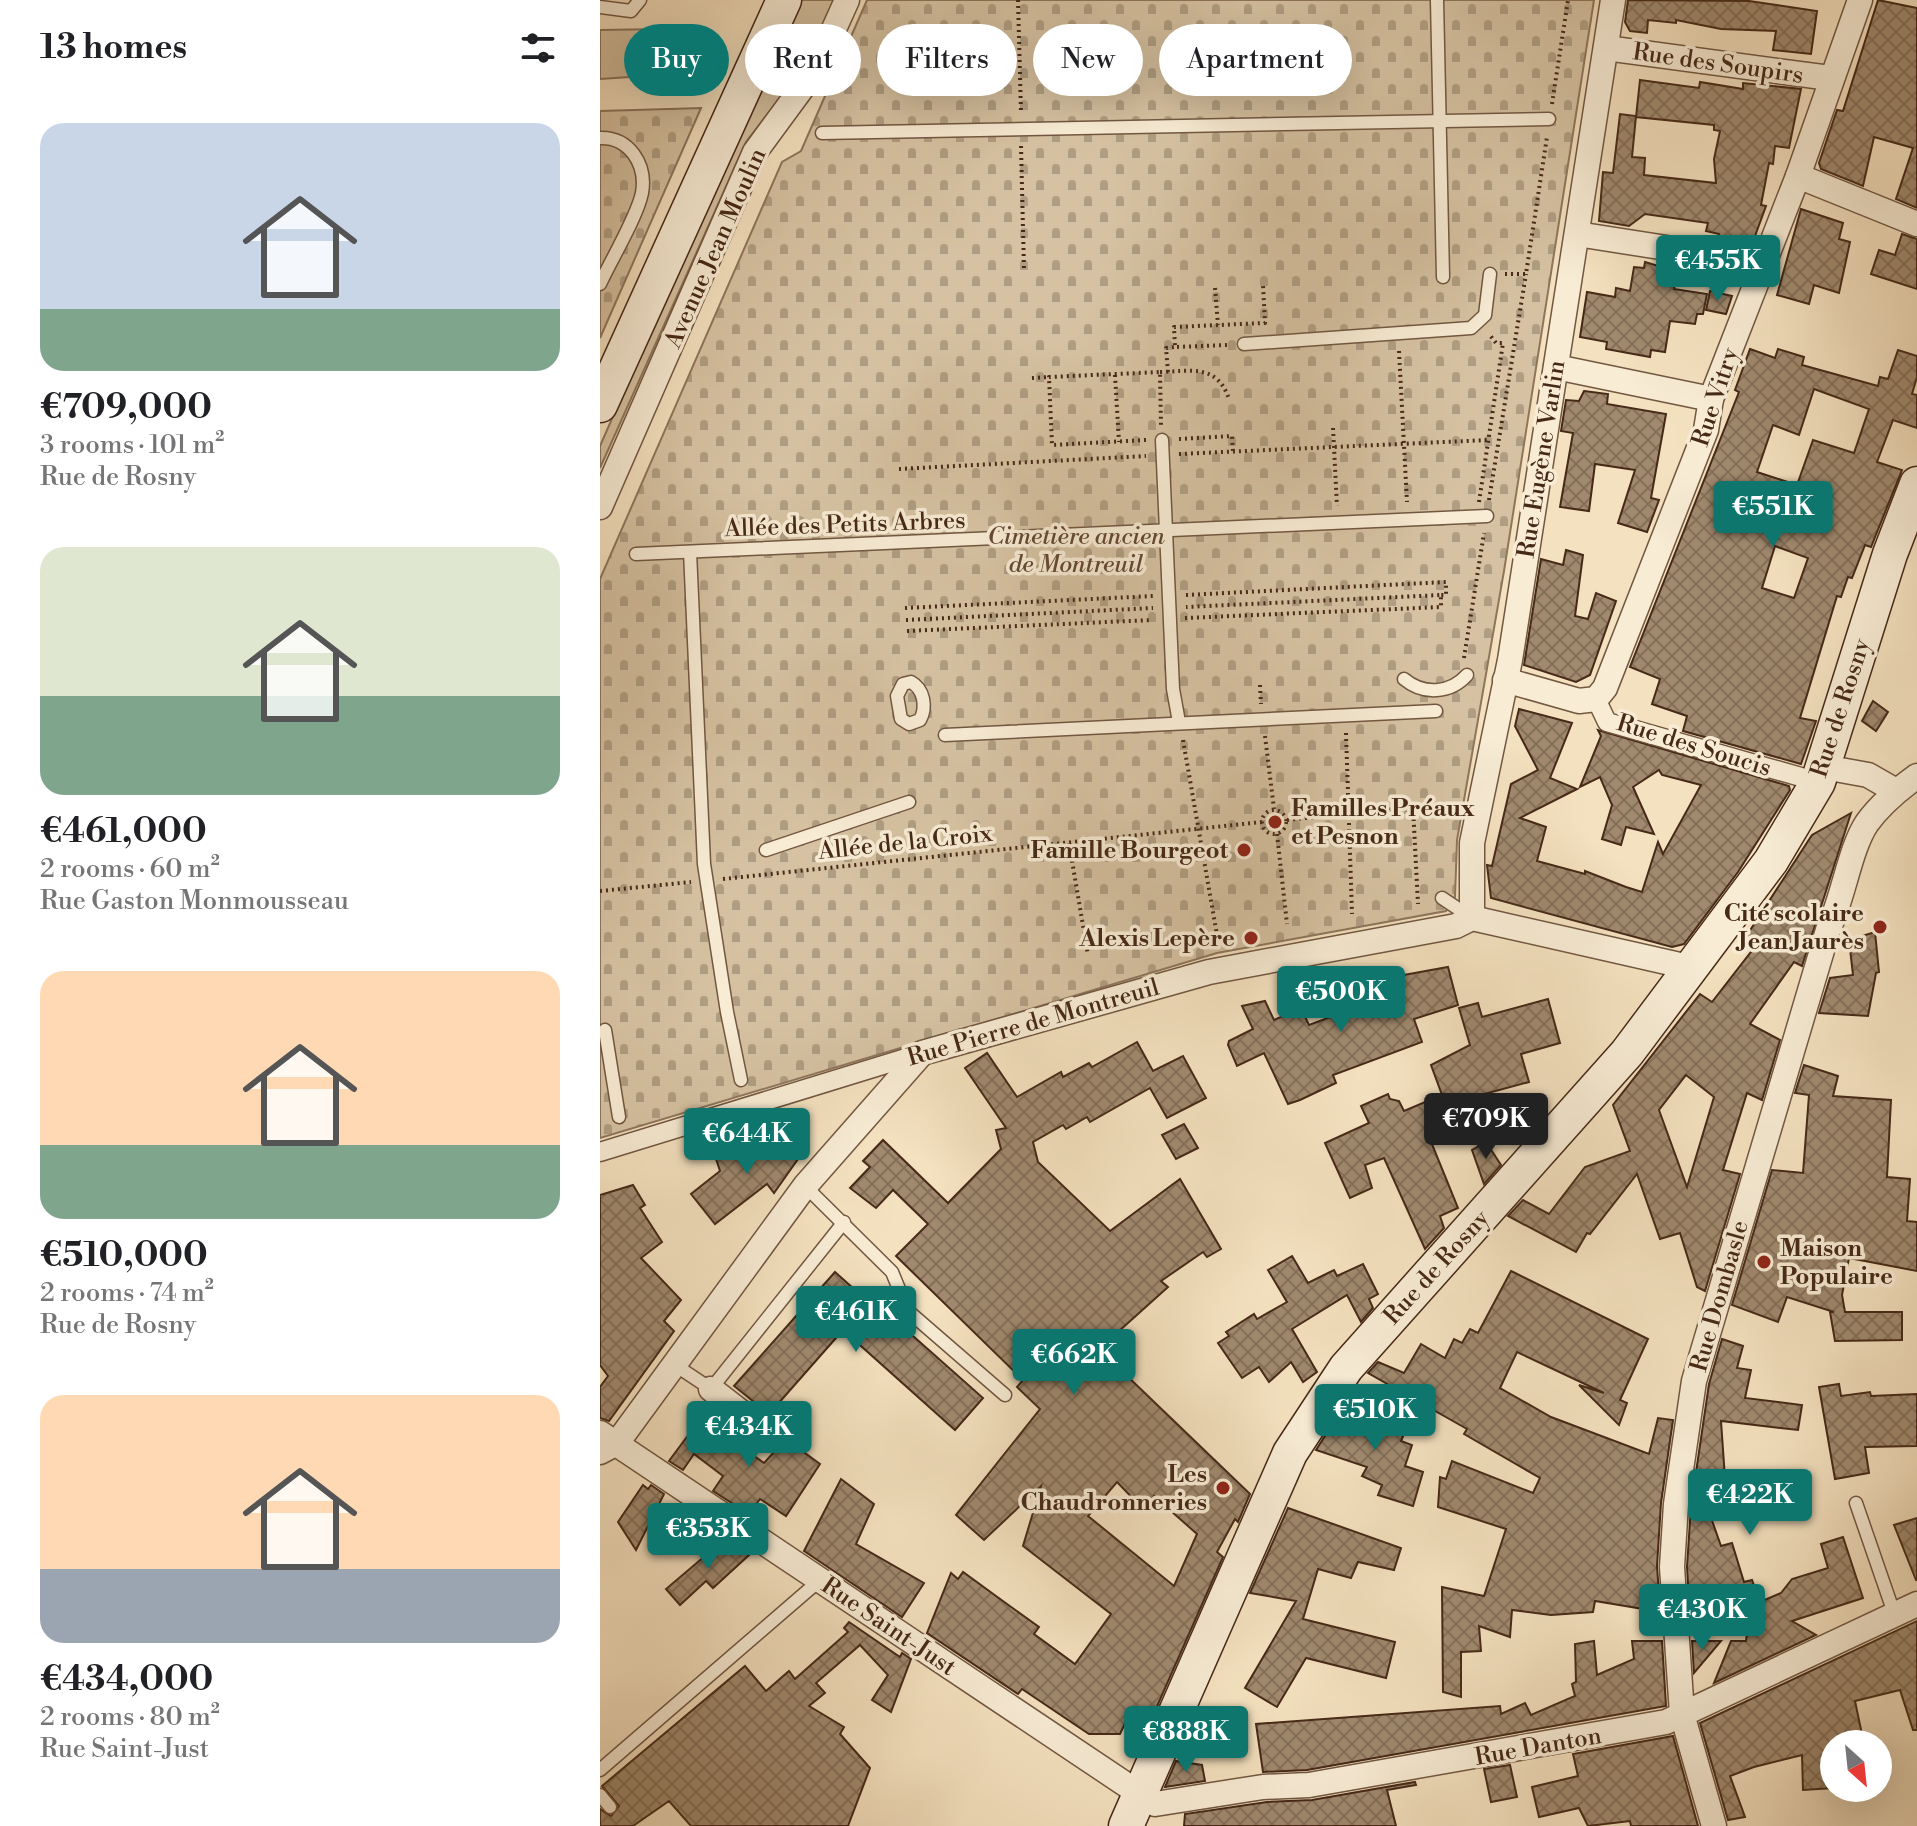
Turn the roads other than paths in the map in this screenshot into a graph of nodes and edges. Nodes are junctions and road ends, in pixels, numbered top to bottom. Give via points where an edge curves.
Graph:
1 (640, 0) edge
2 (784, 0) edge
3 (847, 0) edge
4 (1437, 0) edge
5 (1613, 0) edge
6 (1860, 0) edge
7 (600, 7) edge
8 (1606, 48) junction
9 (1830, 78) junction
10 (1549, 119) road end
11 (1440, 121) junction
12 (822, 133) dead end
13 (600, 138) edge
14 (1798, 176) junction
15 (1917, 224) edge
16 (1577, 234) junction
17 (1763, 263) junction
18 (1490, 274) road end
19 (1443, 277) dead end
20 (600, 284) edge
21 (1244, 344) road end
22 (1556, 367) junction
23 (1711, 399) junction
24 (600, 405) edge
25 (1162, 440) road end
26 (1917, 484) edge
27 (600, 507) edge
28 (1482, 517) road end
29 (1166, 530) junction
30 (690, 552) junction
31 (636, 554) dead end
32 (1462, 671) road end
33 (1404, 679) dead end
34 (1505, 680) junction
35 (1596, 699) junction
36 (1436, 711) dead end
37 (1179, 722) junction
38 (945, 735) dead end
39 (1812, 772) junction
40 (1917, 776) edge
41 (1896, 791) junction
42 (909, 802) dead end
43 (766, 850) dead end
44 (1442, 898) dead end
45 (1468, 915) junction
46 (1693, 968) junction
47 (605, 1030) dead end
48 (922, 1053) junction
49 (741, 1080) dead end
50 (619, 1117) dead end
51 (600, 1152) edge
52 (805, 1186) junction
53 (844, 1222) junction
54 (675, 1365) junction
55 (711, 1389) junction
56 (1005, 1395) dead end
57 (772, 1436) dead end
58 (606, 1443) edge
59 (1856, 1503) dead end
60 (820, 1580) junction
61 (1917, 1604) edge
62 (1894, 1613) junction
63 (1682, 1714) junction
64 (600, 1770) edge
65 (1139, 1793) junction
66 (600, 1795) edge
67 (610, 1807) dead end
68 (1126, 1826) edge
69 (1714, 1826) edge

1 - 7 lane via 631,11
2 - 24 main road, Avenue Jean Moulin
3 - 27 street, Avenue Jean Moulin via 816,69 755,152
4 - 11 lane
5 - 8 street, Rue Eugène Varlin
6 - 9 street, Rue Vitry
8 - 9 street, Rue des Soupirs
8 - 16 street, Rue Eugène Varlin
9 - 14 street, Rue Vitry
10 - 11 lane
11 - 12 lane
11 - 19 lane
13 - 20 lane via 614,137 631,147 641,171 642,193
14 - 15 street
14 - 17 street, Rue Vitry
16 - 17 street
16 - 22 street, Rue Eugène Varlin
17 - 23 street, Rue Vitry
18 - 21 lane via 1488,306 1480,323 1460,330
22 - 23 street
22 - 34 street, Rue Eugène Varlin
23 - 35 street, Rue Vitry via 1706,430 1605,688
25 - 29 lane
26 - 39 main road, Rue de Rosny
28 - 29 lane, Allée des Petits Arbres
29 - 30 lane, Allée des Petits Arbres
29 - 37 lane
30 - 31 lane, Allée des Petits Arbres
30 - 49 lane via 706,881
32 - 33 lane via 1456,685 1435,690
34 - 35 street, Rue des Soucis via 1579,701
34 - 45 street, Rue Eugène Varlin via 1472,843
35 - 39 street, Rue des Soucis via 1607,722
36 - 37 lane
37 - 38 lane
39 - 41 street via 1868,775
39 - 46 main road, Rue de Rosny via 1771,861
40 - 41 street, Rue Dombasle
41 - 63 street, Rue Dombasle via 1865,825 1828,930 1694,1381 1672,1567
42 - 43 lane
44 - 45 lane
45 - 46 street
45 - 48 street, Rue Pierre de Montreuil via 1456,926 1209,972
46 - 65 main road, Rue de Rosny via 1627,1053 1346,1368 1317,1408 1290,1453
47 - 50 lane
48 - 51 street, Rue Pierre de Montreuil
48 - 52 street
52 - 53 lane
52 - 54 street
53 - 55 lane
53 - 56 lane via 892,1272 908,1311
54 - 55 lane
54 - 58 street
55 - 57 street
58 - 60 street, Rue Saint-Just
59 - 62 lane
60 - 64 lane
60 - 65 street, Rue Saint-Just
61 - 62 street, Rue Danton
62 - 63 street, Rue Danton
63 - 65 street, Rue Danton via 1622,1732 1309,1785 1155,1804
63 - 69 street, Rue Dombasle
65 - 68 main road, Rue de Rosny
66 - 67 lane

